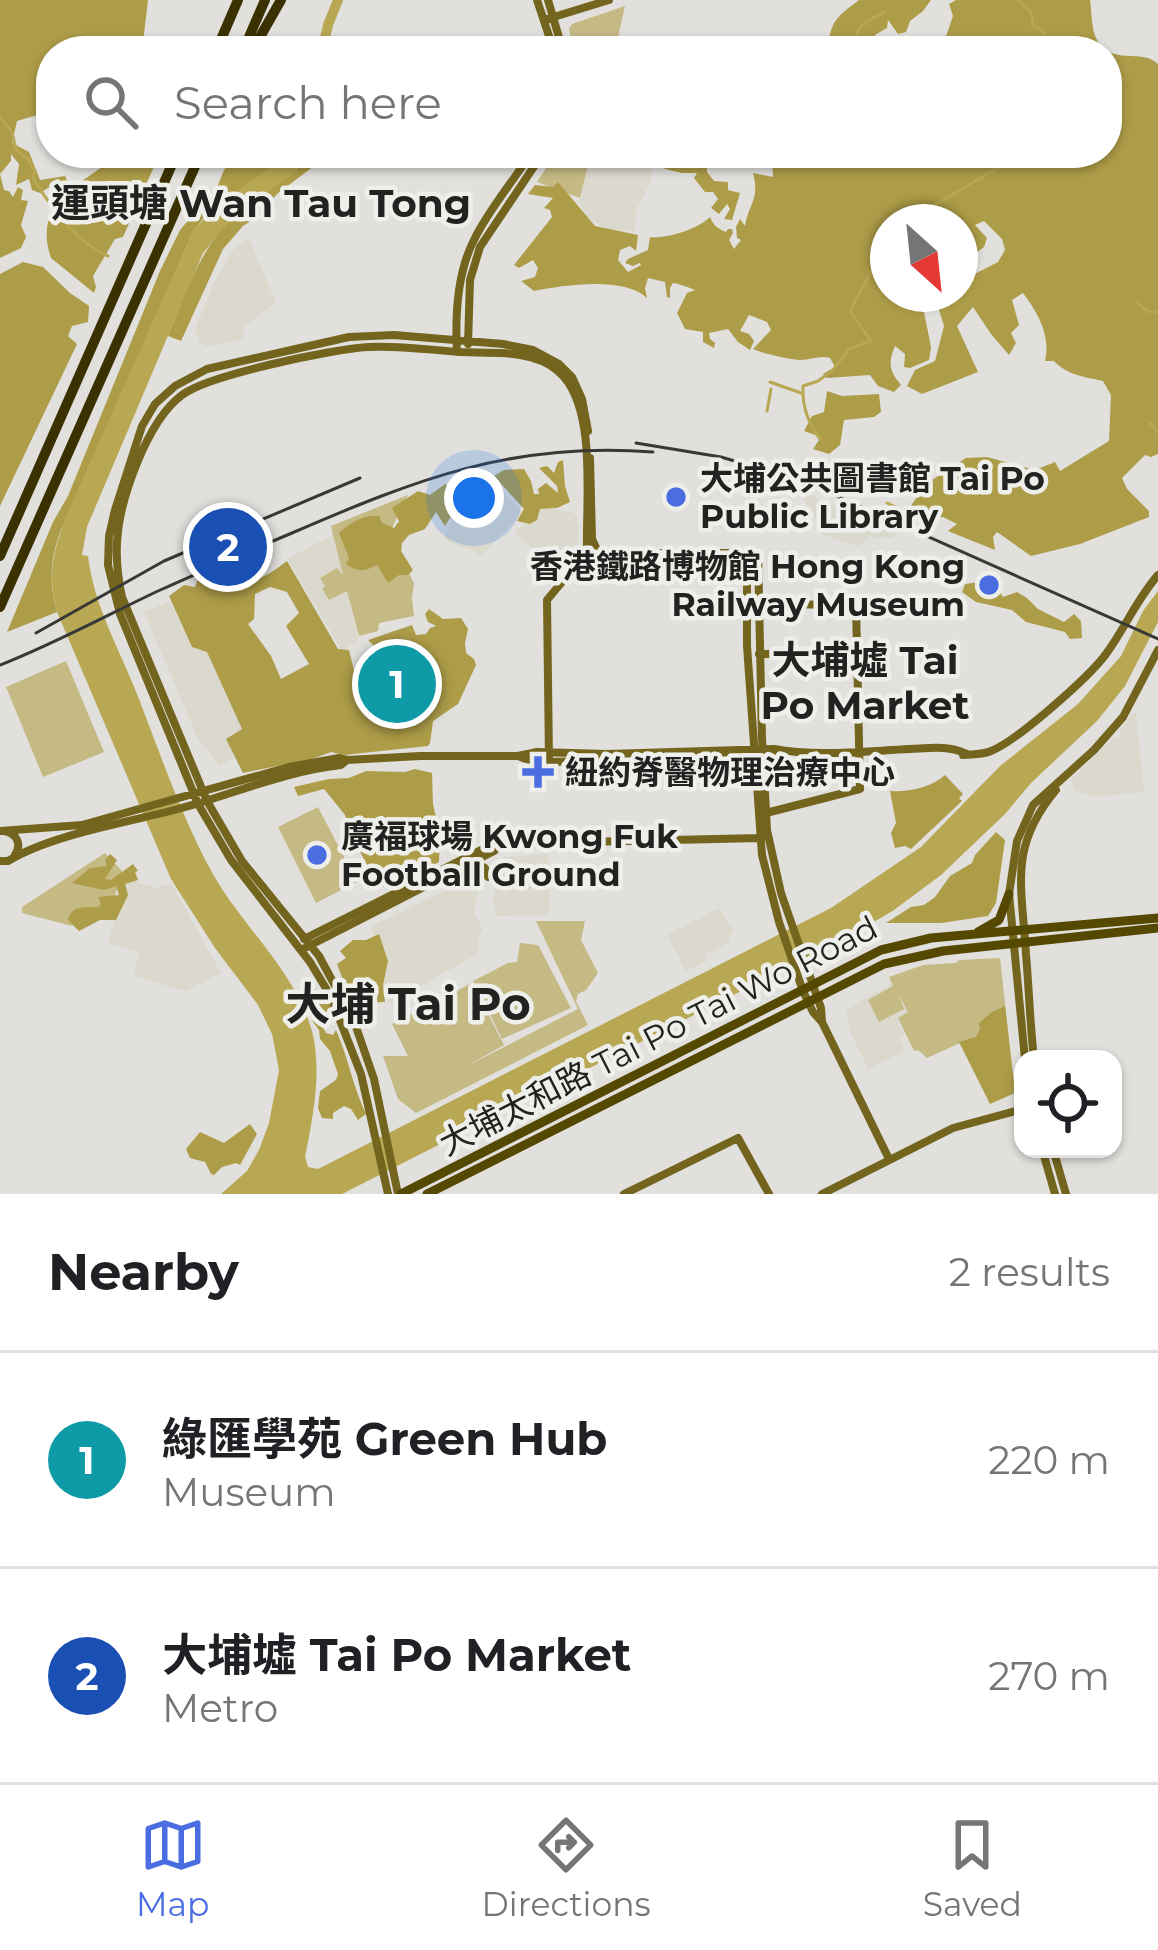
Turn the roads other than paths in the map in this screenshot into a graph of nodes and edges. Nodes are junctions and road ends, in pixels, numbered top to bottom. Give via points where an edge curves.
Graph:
1 (238, 0) edge
2 (265, 0) edge
3 (281, 0) edge
4 (537, 0) edge
5 (548, 0) edge
6 (609, 0) edge
7 (549, 18) junction
8 (222, 36) edge
9 (253, 36) edge
10 (258, 36) edge
11 (552, 36) edge
12 (557, 36) edge
13 (170, 168) edge
14 (194, 168) edge
15 (522, 168) edge
16 (533, 168) edge
17 (456, 340) junction
18 (468, 346) junction
19 (457, 352) junction
20 (587, 445) junction
21 (747, 553) junction
22 (603, 554) junction
23 (0, 556) edge
24 (582, 558) junction
25 (1158, 575) edge
26 (759, 604) junction
27 (0, 607) edge
28 (1158, 650) edge
29 (858, 653) junction
30 (760, 654) junction
31 (749, 667) junction
32 (859, 751) junction
33 (759, 754) junction
34 (549, 757) junction
35 (1059, 784) junction
36 (200, 798) junction
37 (766, 811) junction
38 (130, 816) junction
39 (2, 831) edge
40 (760, 838) junction
41 (502, 844) junction
42 (14, 856) junction
43 (0, 861) edge
44 (473, 862) junction
45 (488, 877) dead end
46 (1009, 894) junction
47 (1158, 918) edge
48 (784, 920) junction
49 (1158, 928) edge
50 (967, 936) junction
51 (1019, 936) junction
52 (309, 941) junction
53 (298, 946) junction
54 (808, 988) junction
55 (1028, 1050) edge
56 (1014, 1111) edge
57 (379, 1127) junction
58 (1044, 1158) edge
59 (1056, 1158) edge
60 (890, 1159) junction
61 (394, 1191) edge
62 (430, 1194) edge
63 (624, 1194) edge
64 (769, 1194) edge
65 (823, 1194) edge
66 (1054, 1194) edge
67 (1066, 1194) edge

1 - 8 highway
2 - 9 highway
3 - 10 highway
4 - 7 main road
5 - 7 main road
6 - 7 main road
7 - 11 main road
7 - 12 main road
13 - 23 highway
14 - 27 highway
15 - 17 main road via 467,254
16 - 18 main road via 480,248 470,280
17 - 18 main road
17 - 19 main road
17 - 36 main road via 349,337 207,369 168,392 146,418 112,519 109,575
18 - 19 main road
18 - 20 main road via 555,369 573,391
19 - 36 main road via 352,348 212,379 172,403 152,430 120,521 118,581
20 - 22 main road via 592,539
20 - 24 main road
21 - 22 main road
21 - 26 main road via 758,553
21 - 31 main road
22 - 24 main road
24 - 34 main road via 547,600
25 - 32 main road via 1096,666 1006,743 971,754 938,746
26 - 29 main road via 856,605
26 - 30 main road
28 - 35 main road via 1123,717
29 - 30 main road
29 - 32 main road
30 - 31 main road
30 - 33 main road
31 - 33 main road
32 - 33 main road
32 - 37 main road via 860,789
33 - 34 main road
33 - 37 main road
33 - 40 main road
34 - 36 main road via 339,758
35 - 46 main road via 1025,820
35 - 51 main road via 1024,847
36 - 38 main road
36 - 52 main road
36 - 53 main road via 251,888
37 - 48 main road
38 - 39 main road
38 - 42 main road
39 - 42 main road via 17,840
40 - 41 main road
40 - 48 main road
41 - 44 main road
41 - 52 main road
42 - 43 main road
44 - 45 main road
44 - 52 main road
46 - 50 main road via 997,922
46 - 51 main road
47 - 51 main road, 大埔太和路 Tai Po Tai Wo Road
48 - 54 main road
49 - 51 main road, 大埔太和路 Tai Po Tai Wo Road
50 - 51 main road, 大埔太和路 Tai Po Tai Wo Road
50 - 54 main road, 大埔太和路 Tai Po Tai Wo Road via 881,950
51 - 54 main road, 大埔太和路 Tai Po Tai Wo Road via 908,956
51 - 55 main road
52 - 53 main road
52 - 57 main road via 362,1042
53 - 57 main road via 341,1019
54 - 60 main road
54 - 61 main road, 大埔太和路 Tai Po Tai Wo Road
54 - 62 main road, 大埔太和路 Tai Po Tai Wo Road
56 - 60 main road via 953,1128
57 - 61 main road
58 - 66 main road
59 - 67 main road
60 - 65 main road
63 - 64 main road via 738,1138

